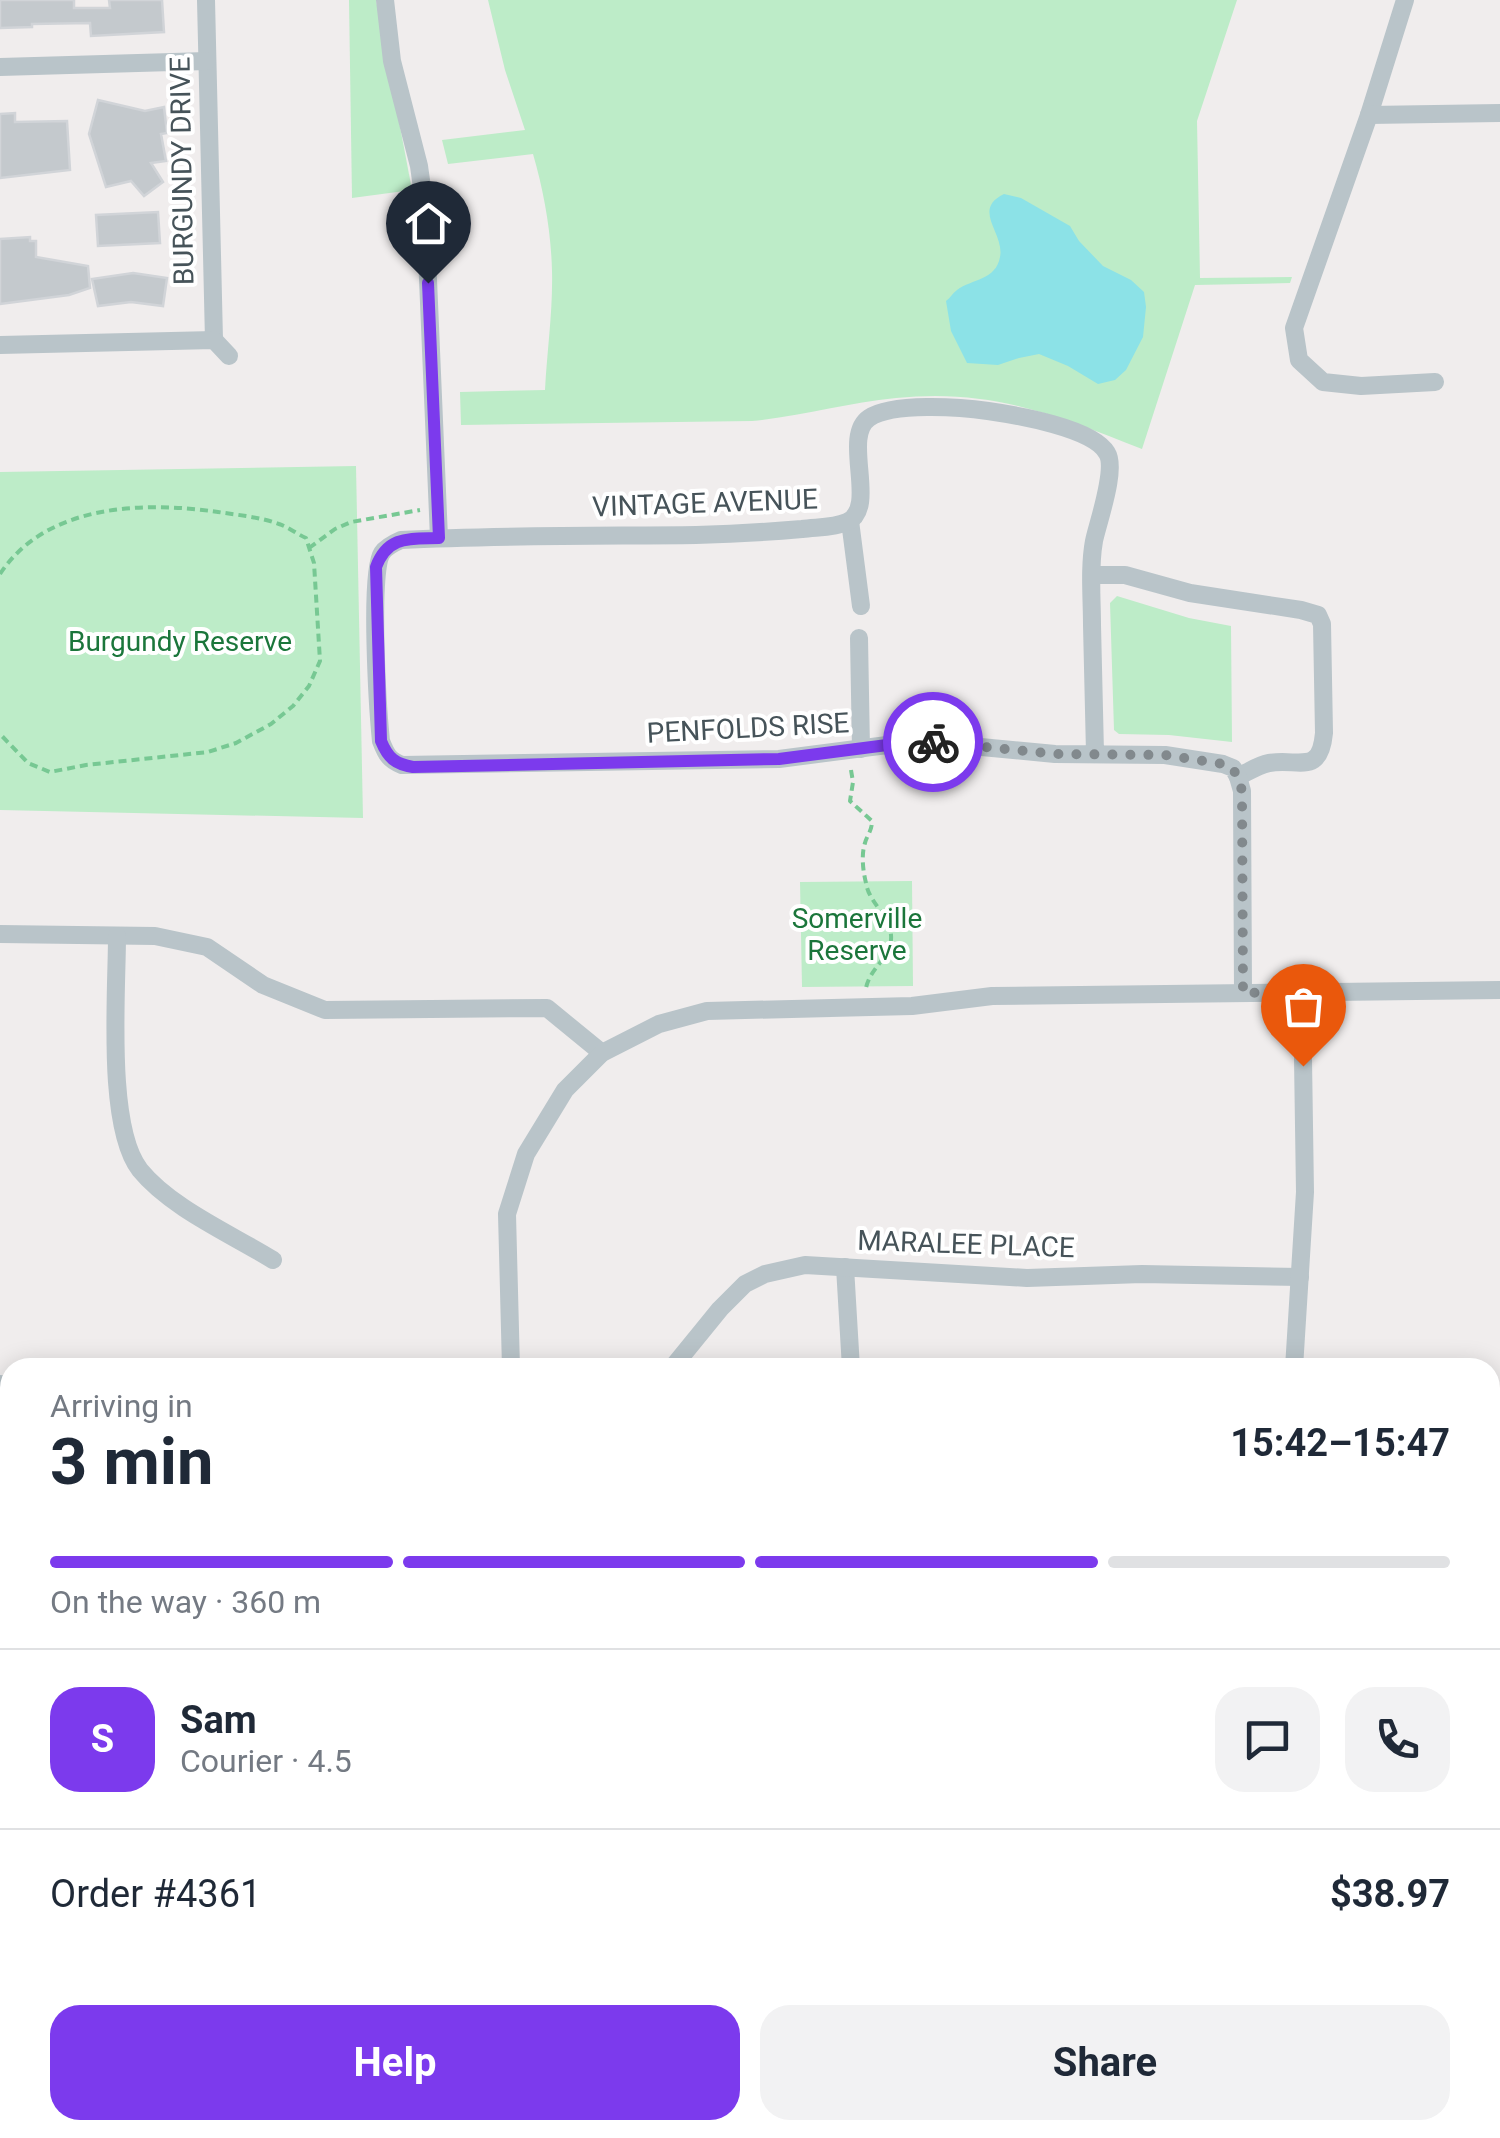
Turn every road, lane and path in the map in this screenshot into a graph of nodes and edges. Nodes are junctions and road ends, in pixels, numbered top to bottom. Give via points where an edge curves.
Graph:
1 (206, 0) edge
2 (384, 0) edge
3 (1405, 0) edge
4 (207, 62) junction
5 (0, 67) edge
6 (1500, 113) edge
7 (1368, 115) junction
8 (214, 340) junction
9 (0, 345) edge
10 (230, 356) dead end
11 (1435, 382) dead end
12 (438, 507) junction
13 (850, 521) junction
14 (439, 538) junction
15 (309, 548) junction
16 (0, 574) edge
17 (1092, 575) junction
18 (860, 606) dead end
19 (858, 638) dead end
20 (0, 734) edge
21 (856, 750) junction
22 (1095, 754) junction
23 (394, 762) joint
24 (1238, 777) junction
25 (0, 934) edge
26 (116, 936) junction
27 (1500, 990) edge
28 (1302, 992) junction
29 (1243, 993) junction
30 (865, 1008) junction
31 (602, 1053) junction
32 (273, 1260) dead end
33 (845, 1267) junction
34 (1300, 1277) junction
35 (511, 1358) edge
36 (680, 1358) edge
37 (851, 1358) edge
38 (1295, 1358) edge

1 - 4 street, BURGUNDY DRIVE
2 - 12 street via 425,209
3 - 7 street
4 - 5 street
4 - 8 street, BURGUNDY DRIVE
6 - 7 street
7 - 11 street via 1294,328 1300,360 1322,382
8 - 9 street
8 - 10 street
12 - 14 street
12 - 15 path via 352,522
13 - 14 street, VINTAGE AVENUE via 748,534
13 - 17 street, VINTAGE AVENUE via 860,502 861,425 872,415 958,407 1015,414 1058,425 1107,451 1111,465
13 - 18 street
14 - 23 street, VINTAGE AVENUE via 390,545 376,567 381,741
15 - 16 path via 306,538 279,524 187,507 138,506 56,528 26,544
15 - 20 path via 320,661 309,686 271,724 208,752 50,772 28,763
17 - 22 street, VINTAGE AVENUE
17 - 24 street via 1125,575 1190,594 1318,615 1322,751 1306,762 1266,764
19 - 21 street
21 - 22 street, PENFOLDS RISE via 918,741
21 - 23 street, PENFOLDS RISE via 779,759 413,767
21 - 30 path via 850,801 872,821 864,845 866,887 892,937 869,976
22 - 24 street, PENFOLDS RISE via 1223,764
24 - 29 street
25 - 26 street
26 - 31 street via 207,946 263,986 324,1010 547,1008
26 - 32 street via 116,1087 121,1128 138,1168 174,1202
27 - 28 street
28 - 29 street
28 - 34 street
29 - 30 street via 992,996
30 - 31 street via 707,1010 659,1024
31 - 35 street via 566,1090 526,1154 507,1214
33 - 34 street, MARALEE PLACE via 1027,1278
33 - 36 street, MARALEE PLACE via 805,1264 745,1284
33 - 37 street
34 - 38 street

